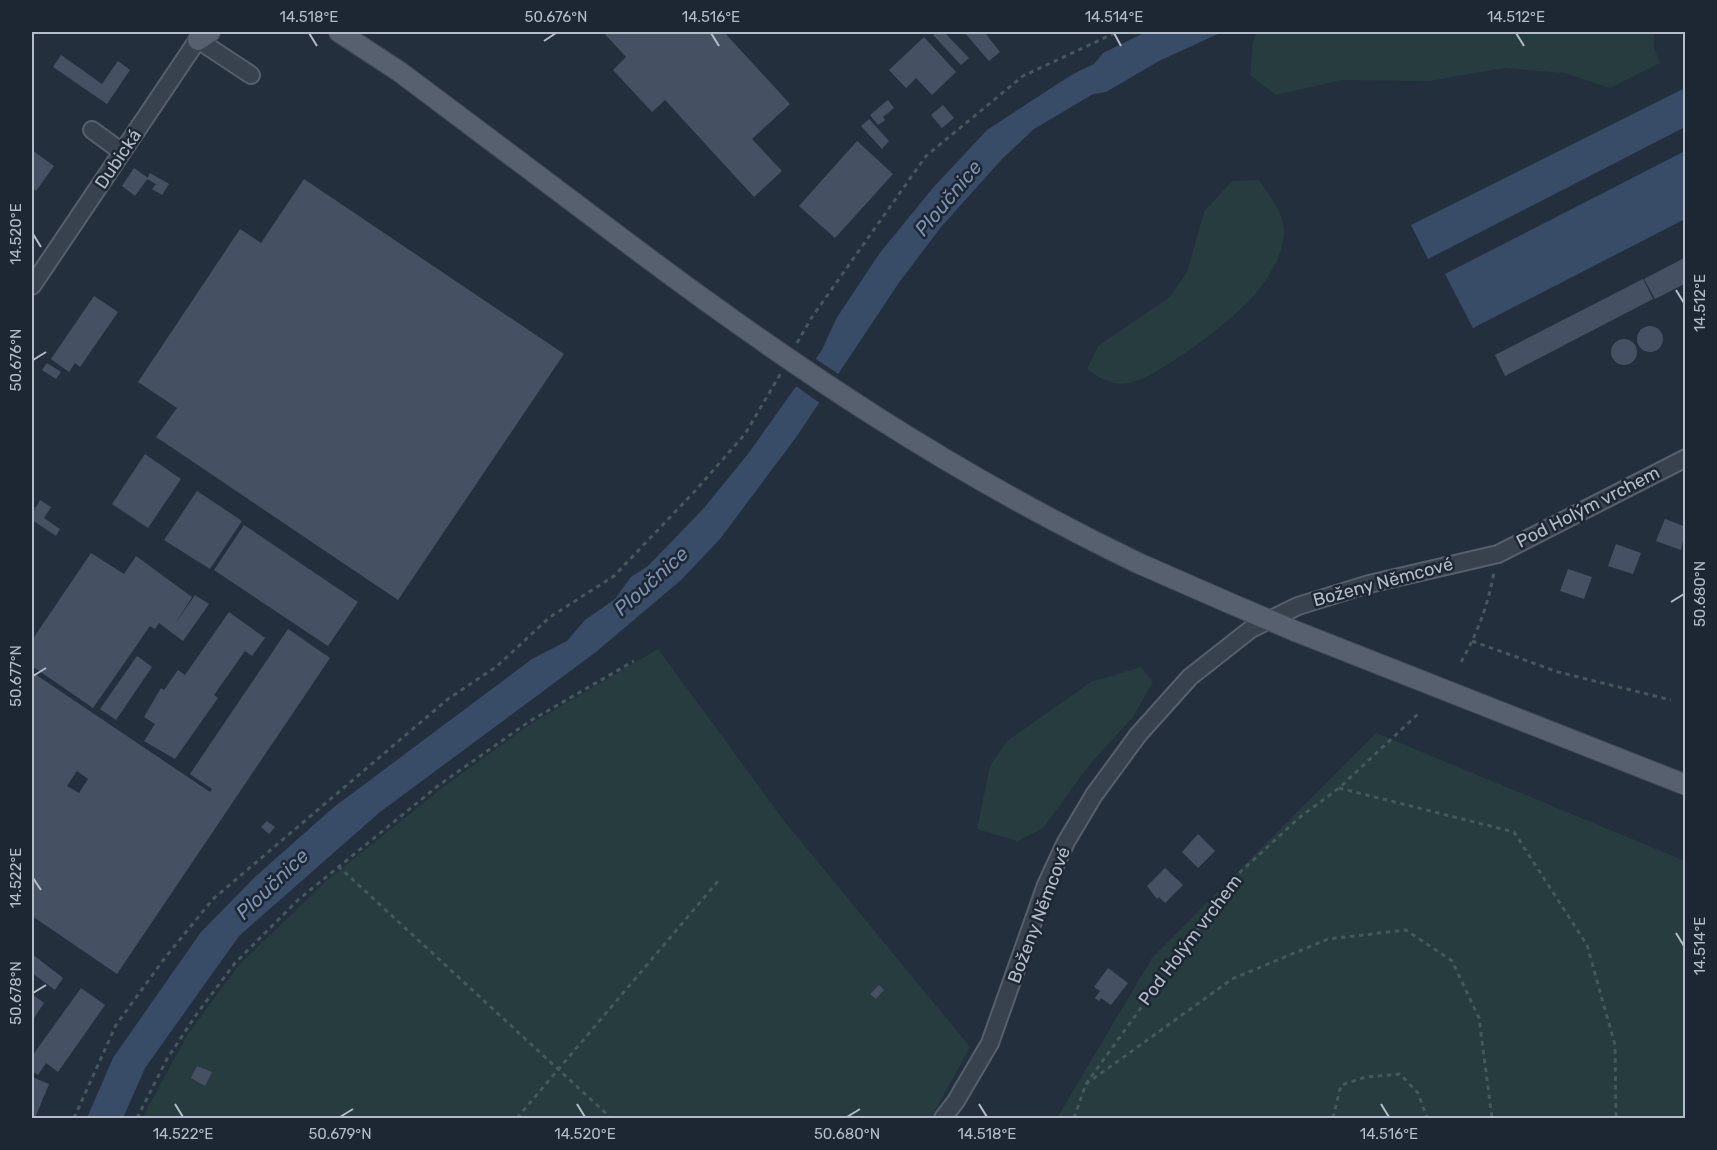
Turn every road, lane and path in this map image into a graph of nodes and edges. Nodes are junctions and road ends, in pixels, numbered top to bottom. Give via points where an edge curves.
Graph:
1 (328, 32) edge
2 (339, 32) edge
3 (360, 32) edge
4 (1117, 32) edge
5 (204, 34) edge
6 (400, 72) junction
7 (251, 75) dead end
8 (92, 130) dead end
9 (122, 152) junction
10 (32, 286) edge
11 (796, 346) dead end
12 (785, 365) dead end
13 (1686, 458) edge
14 (1498, 554) junction
15 (1472, 641) junction
16 (634, 661) dead end
17 (1461, 662) dead end
18 (1671, 700) dead end
19 (1418, 714) dead end
20 (1686, 785) edge
21 (1340, 788) junction
22 (338, 866) junction
23 (719, 880) dead end
24 (560, 1070) junction
25 (1086, 1084) junction
26 (74, 1119) edge
27 (137, 1119) edge
28 (517, 1119) edge
29 (611, 1119) edge
30 (943, 1119) edge
31 (1074, 1119) edge
32 (1334, 1119) edge
33 (1427, 1119) edge
34 (1492, 1119) edge
35 (1616, 1119) edge

1 - 6 main road
2 - 6 main road
3 - 6 main road
4 - 11 path via 1023,76 926,156 812,317
5 - 7 street
5 - 9 street, Dubická
6 - 20 main road, bridge via 688,289 838,395 961,471 1138,563 1234,605
8 - 9 street
9 - 10 street, Dubická
12 - 26 path via 745,434 615,576 550,617 496,668 448,699 213,899 116,1025
13 - 14 street, Pod Holým vrchem
14 - 15 path, Pod Holým vrchem via 1489,603
14 - 30 street, Boženy Němcové via 1378,581 1299,606 1251,629 1190,677 1137,735 1066,842 1046,885 990,1043
15 - 17 path, Pod Holým vrchem
15 - 18 path via 1558,672
16 - 22 path via 530,721 439,784
19 - 21 path, Pod Holým vrchem
21 - 25 path, Pod Holým vrchem via 1300,817 1236,876
21 - 35 path via 1514,832 1587,945 1615,1045
22 - 24 path
22 - 27 path via 235,963 167,1059
23 - 24 path
24 - 28 path
24 - 29 path
25 - 31 path, Pod Holým vrchem
25 - 34 path via 1232,979 1328,939 1406,930 1452,961 1479,1018
32 - 33 path via 1341,1085 1366,1077 1400,1074 1418,1093

